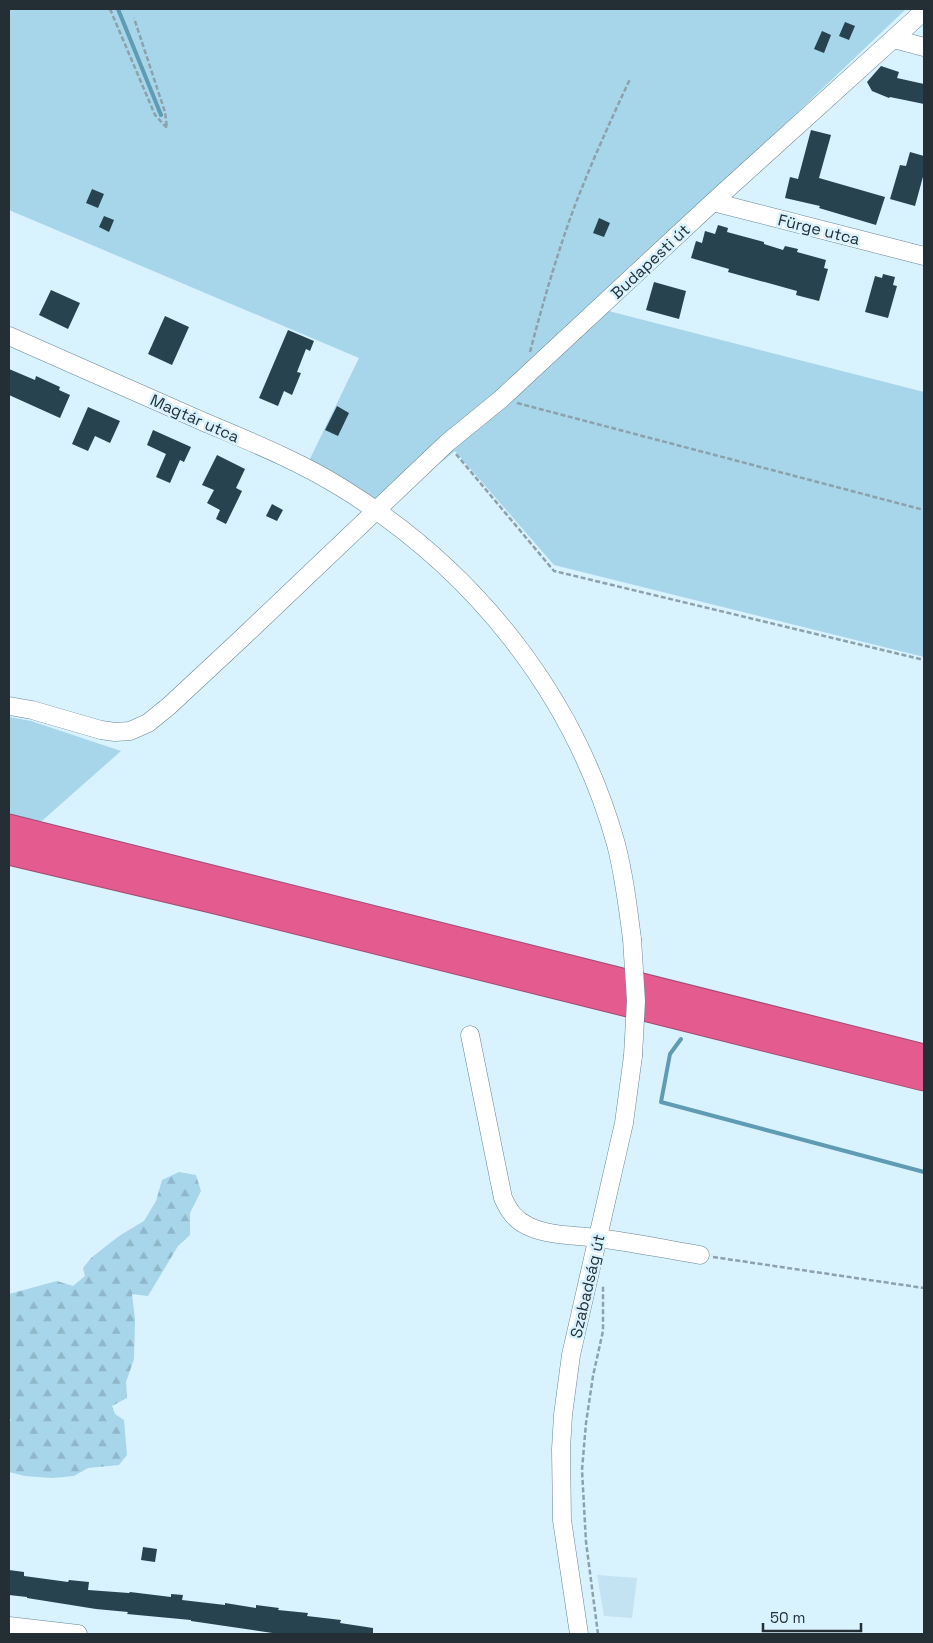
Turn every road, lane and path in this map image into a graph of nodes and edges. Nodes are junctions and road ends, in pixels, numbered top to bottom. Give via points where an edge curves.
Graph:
1 (110, 9) edge
2 (924, 11) edge
3 (134, 18) dead end
4 (894, 39) junction
5 (924, 47) edge
6 (630, 79) dead end
7 (713, 202) junction
8 (924, 256) edge
9 (9, 336) edge
10 (523, 379) junction
11 (501, 399) junction
12 (447, 443) junction
13 (924, 510) edge
14 (376, 511) junction
15 (924, 660) edge
16 (9, 706) edge
17 (9, 827) edge
18 (9, 852) edge
19 (632, 940) joint
20 (470, 1035) dead end
21 (924, 1057) edge
22 (924, 1078) edge
23 (597, 1238) junction
24 (700, 1255) joint
25 (603, 1279) dead end
26 (924, 1288) edge
27 (9, 1626) edge
28 (78, 1634) edge
29 (579, 1634) edge
30 (598, 1634) edge

1 - 3 path via 155,115 167,128 165,112
2 - 4 street, Budapesti út
4 - 5 street
4 - 7 street, Budapesti út
6 - 10 path via 596,152 571,217
7 - 8 street, Fürge utca
7 - 10 street, Budapesti út
9 - 14 street, Magtár utca via 287,459 342,488
10 - 11 street, Budapesti út
11 - 12 street, Budapesti út
11 - 13 path
12 - 14 street, Budapesti út
12 - 15 path via 554,571
14 - 16 street, Budapesti út via 148,723 130,731 115,732
14 - 19 street, Magtár utca via 436,558 482,603 522,650 553,696 583,753 606,813 622,869
17 - 21 highway
18 - 22 highway
19 - 23 street, Szabadság út, bridge via 636,1000 633,1056 624,1123
20 - 23 street via 503,1198 509,1211 517,1220 544,1232
23 - 24 street
23 - 29 street, Szabadság út via 571,1355 561,1449 562,1520
24 - 26 path
25 - 30 path via 603,1331 586,1416 582,1470 586,1542
27 - 28 street

